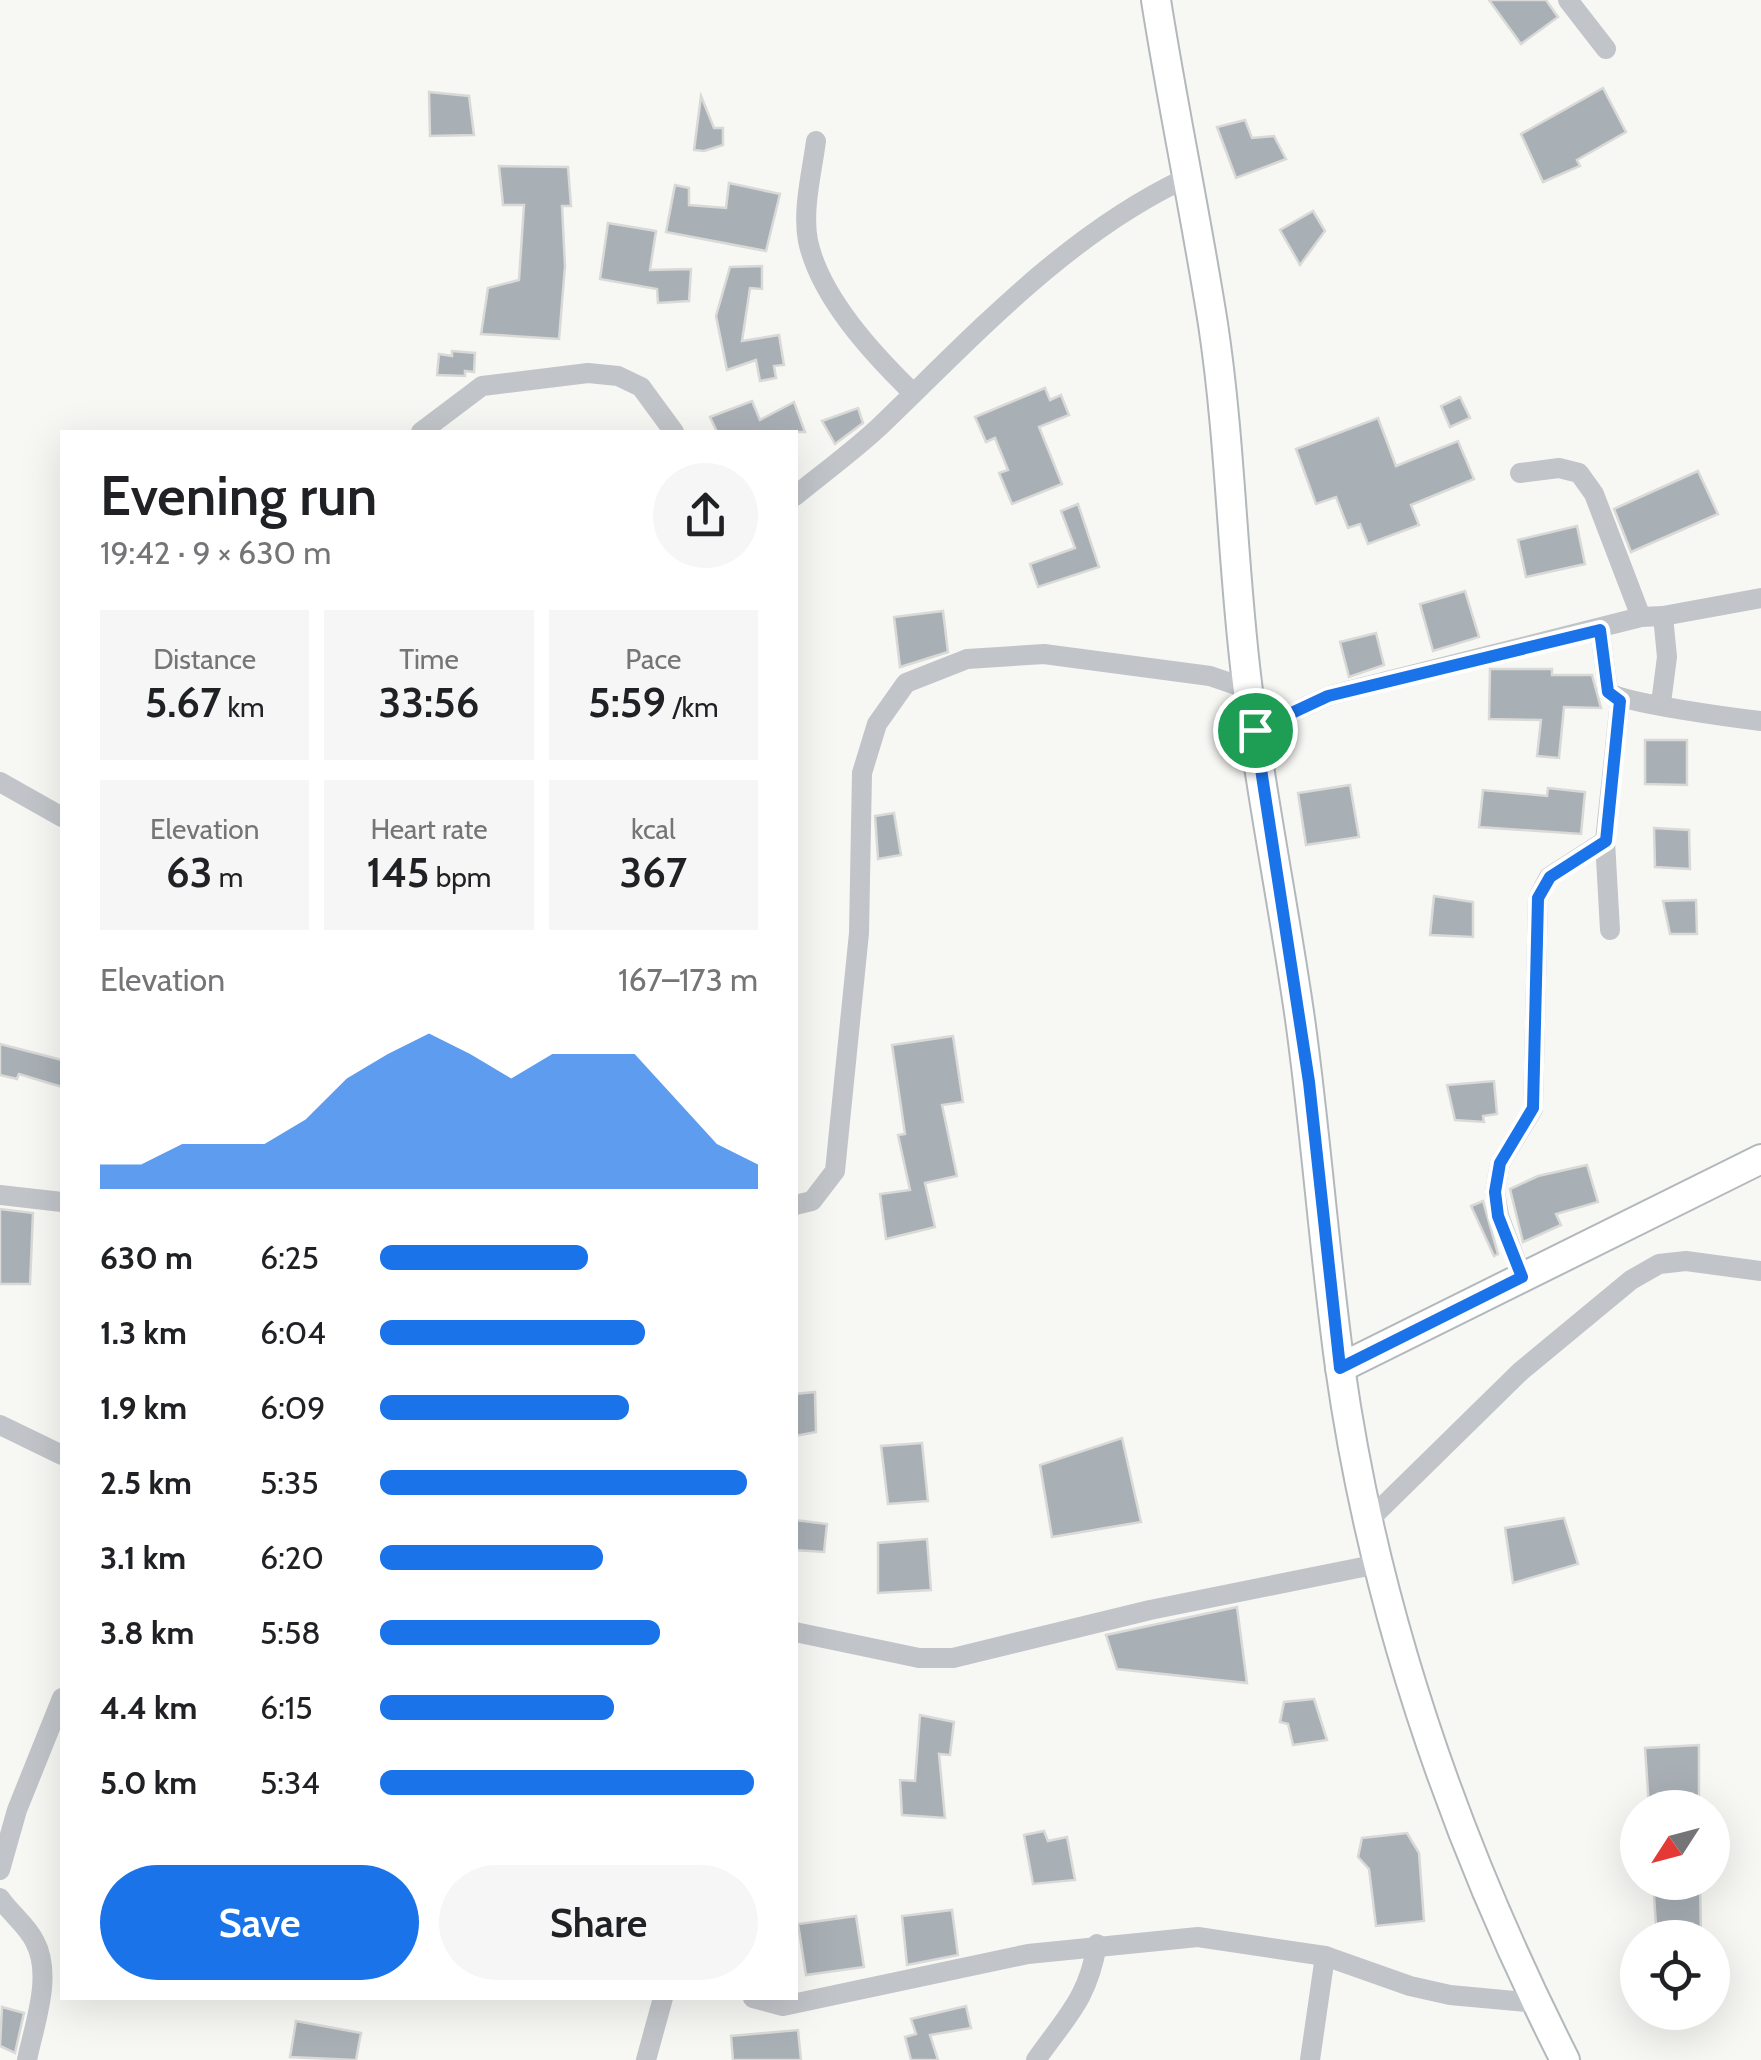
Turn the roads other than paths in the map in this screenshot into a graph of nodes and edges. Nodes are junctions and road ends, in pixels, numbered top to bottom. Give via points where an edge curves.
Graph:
1 (1156, 0) edge
2 (1568, 0) edge
3 (1606, 49) dead end
4 (816, 141) dead end
5 (1186, 178) junction
6 (912, 392) junction
7 (424, 430) edge
8 (673, 430) edge
9 (1520, 473) dead end
10 (798, 494) edge
11 (1761, 598) edge
12 (1641, 616) junction
13 (1663, 616) junction
14 (1600, 630) junction
15 (1248, 689) junction
16 (1620, 701) junction
17 (1661, 703) junction
18 (1761, 721) edge
19 (1255, 730) junction
20 (0, 782) edge
21 (60, 816) edge
22 (1606, 841) junction
23 (1610, 930) dead end
24 (1761, 1159) edge
25 (0, 1195) edge
26 (60, 1202) edge
27 (798, 1204) edge
28 (1761, 1272) edge
29 (1522, 1277) junction
30 (1340, 1368) junction
31 (0, 1425) edge
32 (60, 1454) edge
33 (1368, 1521) junction
34 (1378, 1564) junction
35 (798, 1633) edge
36 (60, 1703) edge
37 (0, 1870) edge
38 (0, 1898) edge
39 (1097, 1944) junction
40 (1325, 1956) junction
41 (662, 2000) edge
42 (760, 2000) edge
43 (1536, 2003) junction
44 (27, 2060) edge
45 (646, 2060) edge
46 (1036, 2060) edge
47 (1310, 2060) edge
48 (1564, 2060) edge

1 - 5 street
2 - 3 street
4 - 6 street via 808,241 841,309 870,351
5 - 6 street via 1138,201 1036,279
5 - 15 street via 1213,327
6 - 10 street
7 - 8 street via 482,386 588,373 641,387
9 - 12 street via 1580,473
11 - 13 street
12 - 13 street
12 - 14 street
13 - 17 street
14 - 16 street via 1608,692
14 - 19 street via 1328,696
15 - 19 street
15 - 27 street via 1210,676 1044,654 967,659 906,682 877,724 862,773 859,933 835,1171 812,1201
16 - 17 street
16 - 22 street
17 - 18 street
19 - 30 street via 1309,1082
20 - 21 street
22 - 23 street
22 - 29 street via 1550,877 1538,898 1533,1108 1500,1163 1495,1192
24 - 29 street
25 - 26 street
28 - 33 street via 1686,1261 1659,1264 1631,1280 1521,1371
29 - 30 street
30 - 33 street
31 - 32 street
33 - 34 street
34 - 35 street via 952,1658 920,1658
34 - 43 street via 1454,1817
36 - 37 street
38 - 44 street via 35,1940 40,1959
39 - 40 street via 1198,1937
39 - 42 street via 892,1980 827,2000 782,2006
39 - 46 street via 1080,2003
40 - 43 street via 1410,1986
40 - 47 street
41 - 45 street
43 - 48 street

